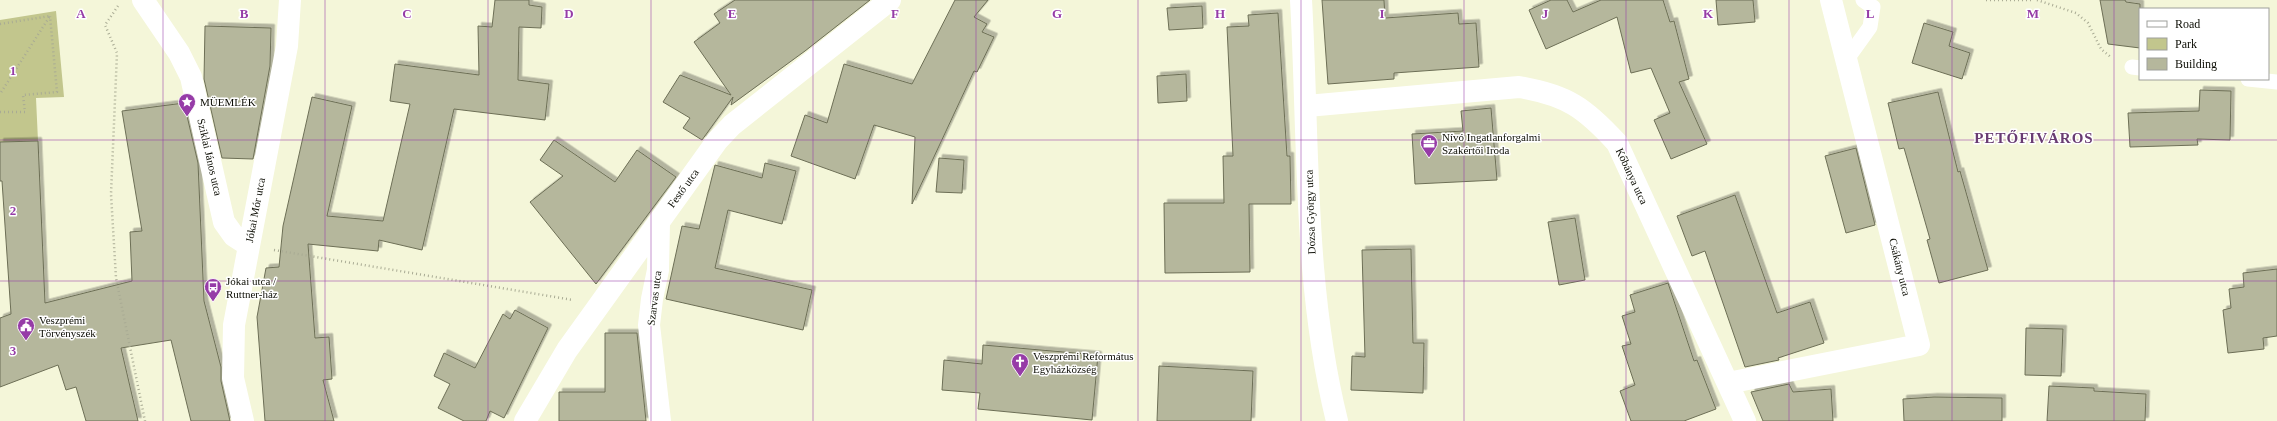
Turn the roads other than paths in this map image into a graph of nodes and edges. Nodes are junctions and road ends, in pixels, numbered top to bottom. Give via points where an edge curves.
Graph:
1 (143, 0) edge
2 (290, 0) edge
3 (890, 0) edge
4 (1301, 0) edge
5 (1831, 0) edge
6 (1864, 0) edge
7 (1847, 58) junction
8 (2258, 80) edge
9 (2277, 82) edge
10 (1307, 106) junction
11 (659, 222) junction
12 (248, 245) junction
13 (1728, 383) junction
14 (243, 421) edge
15 (525, 421) edge
16 (660, 421) edge
17 (1337, 421) edge
18 (1745, 421) edge

1 - 12 street, Sziklai János utca via 179,53 191,77 224,222 234,236
2 - 12 street, Jókai Mór utca via 287,46
3 - 11 street, Festő utca via 732,125 717,141
4 - 10 street, Dózsa György utca
5 - 7 street, Csákány utca
6 - 7 lane via 1873,7 1870,26
7 - 13 street, Csákány utca via 1919,345
8 - 9 lane
10 - 13 street, Kőbánya utca via 1519,87 1545,91 1592,116 1617,143
10 - 17 street, Dózsa György utca via 1311,248 1320,328
11 - 15 street, Festő utca via 567,350
11 - 16 street, Szarvas utca via 658,270 649,325
12 - 14 street, Jókai Mór utca via 234,325 233,378
13 - 18 street, Kőbánya utca

